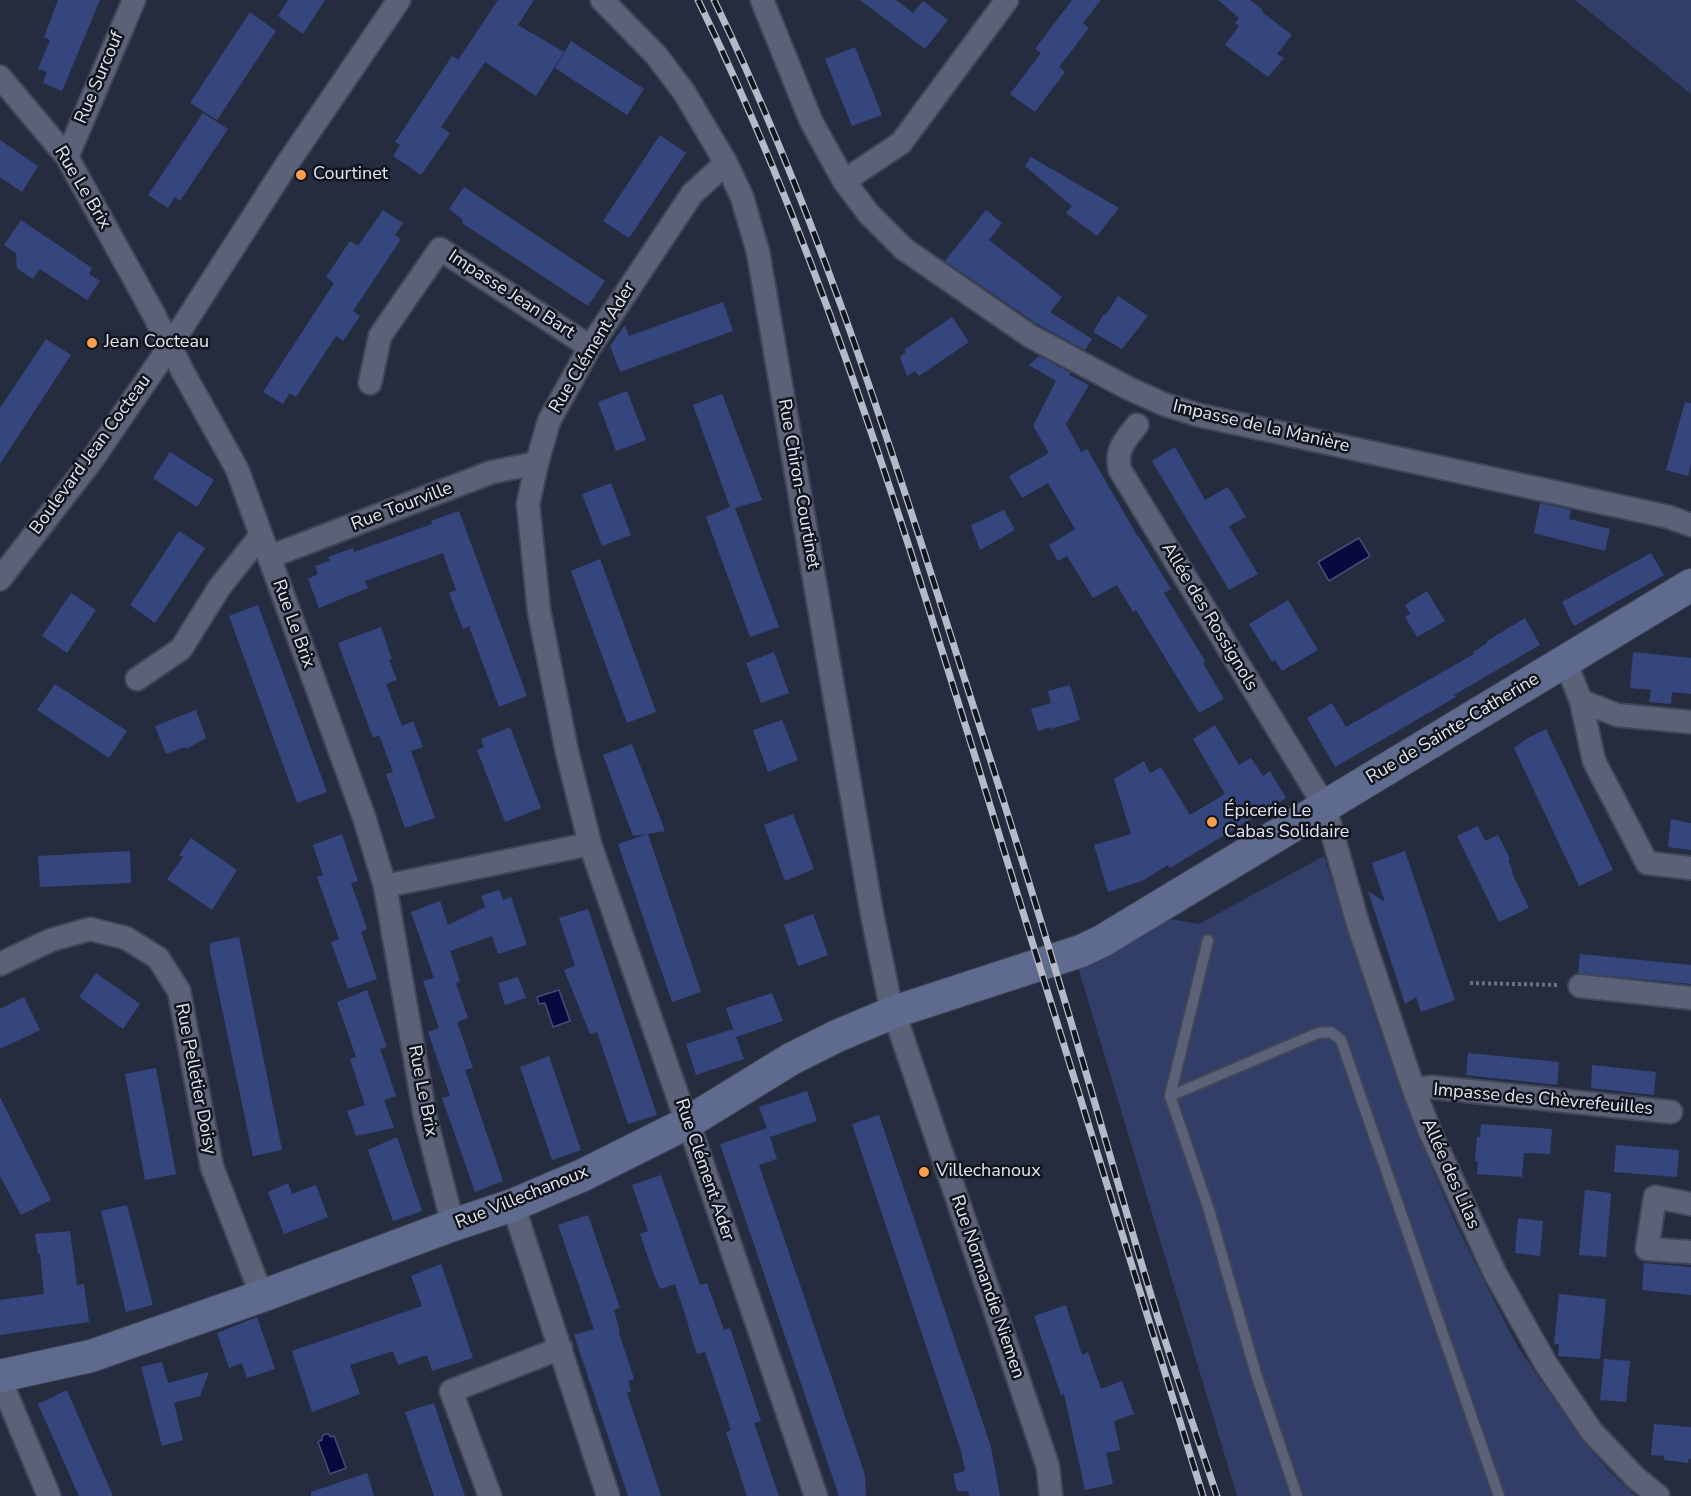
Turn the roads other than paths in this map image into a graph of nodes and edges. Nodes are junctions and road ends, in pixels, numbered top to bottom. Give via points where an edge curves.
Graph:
1 (134, 0) edge
2 (399, 0) edge
3 (602, 0) edge
4 (762, 0) edge
5 (1007, 0) edge
6 (0, 77) edge
7 (67, 157) junction
8 (726, 163) junction
9 (844, 181) junction
10 (170, 346) junction
11 (590, 347) junction
12 (370, 383) dead end
13 (1137, 425) dead end
14 (537, 463) junction
15 (1691, 525) edge
16 (261, 535) junction
17 (268, 557) junction
18 (0, 579) edge
19 (1691, 585) edge
20 (1565, 661) junction
21 (137, 679) dead end
22 (1581, 701) junction
23 (1691, 722) edge
24 (1323, 808) junction
25 (590, 844) junction
26 (1691, 868) edge
27 (385, 886) junction
28 (1208, 940) dead end
29 (0, 964) edge
30 (1023, 971) joint
31 (1580, 986) road end
32 (1691, 998) edge
33 (894, 1012) junction
34 (1414, 1090) junction
35 (1170, 1096) junction
36 (1671, 1112) dead end
37 (687, 1123) junction
38 (1691, 1204) edge
39 (513, 1205) junction
40 (453, 1225) junction
41 (1691, 1251) edge
42 (262, 1296) junction
43 (561, 1348) junction
44 (0, 1377) edge
45 (49, 1496) edge
46 (490, 1496) edge
47 (608, 1496) edge
48 (816, 1496) edge
49 (1051, 1496) edge
50 (1297, 1496) edge
51 (1499, 1496) edge
52 (1658, 1496) edge

1 - 7 street, Rue Surcouf
2 - 10 street, Boulevard Jean Cocteau
3 - 8 street, Rue Chiron-Courtinet via 656,55 684,92
4 - 9 street, Impasse de la Manière via 811,121
5 - 9 street via 901,142
6 - 7 street, Rue Le Brix
7 - 10 street, Rue Le Brix
8 - 11 street, Rue Clément Ader via 692,194
8 - 33 street, Rue Chiron-Courtinet via 742,197 758,252 870,903
9 - 15 street, Impasse de la Manière via 869,214 904,249 1030,336 1163,404 1198,415 1657,514
10 - 16 street, Rue Le Brix via 237,469
10 - 18 street, Boulevard Jean Cocteau via 92,460
11 - 12 street, Impasse Jean Bart via 440,249 380,336
11 - 14 street, Rue Clément Ader via 549,421
13 - 24 street, Allée des Rossignols via 1119,452 1120,470
14 - 17 street, Rue Tourville via 492,472
14 - 25 street, Rue Clément Ader via 528,504 538,611
16 - 17 street, Rue Le Brix
16 - 21 street via 219,588 181,649
17 - 27 street, Rue Le Brix via 364,817
19 - 20 street, Rue de Sainte-Catherine
20 - 22 street
20 - 24 street, Rue de Sainte-Catherine
22 - 23 street via 1617,715
22 - 26 street via 1594,760 1647,863
24 - 30 street, Rue de Sainte-Catherine via 1102,941
24 - 34 street, Allée des Lilas
25 - 27 street
25 - 37 street, Rue Clément Ader
27 - 40 street, Rue Le Brix via 425,1116
28 - 35 lane
29 - 42 street, Rue Pelletier Doisy via 51,940 90,929 126,938 158,958 179,991 212,1167
30 - 33 street, Rue Villechanoux
31 - 32 street
33 - 37 street, Rue Villechanoux via 791,1059
33 - 49 street, Rue Normandie Niemen via 1048,1467
34 - 36 street, Impasse des Chèvrefeuilles via 1431,1087
34 - 52 street, Allée des Lilas via 1495,1273 1546,1364 1592,1432
35 - 50 lane
35 - 51 lane via 1318,1033 1331,1032 1341,1040
37 - 39 street, Rue Villechanoux
37 - 48 street, Rue Clément Ader
38 - 41 street via 1655,1197 1647,1250
39 - 40 street, Rue Villechanoux
39 - 43 street
40 - 42 street, Rue Villechanoux
42 - 44 street, Rue Villechanoux via 91,1356
43 - 46 street via 451,1391
43 - 47 street
44 - 45 street

